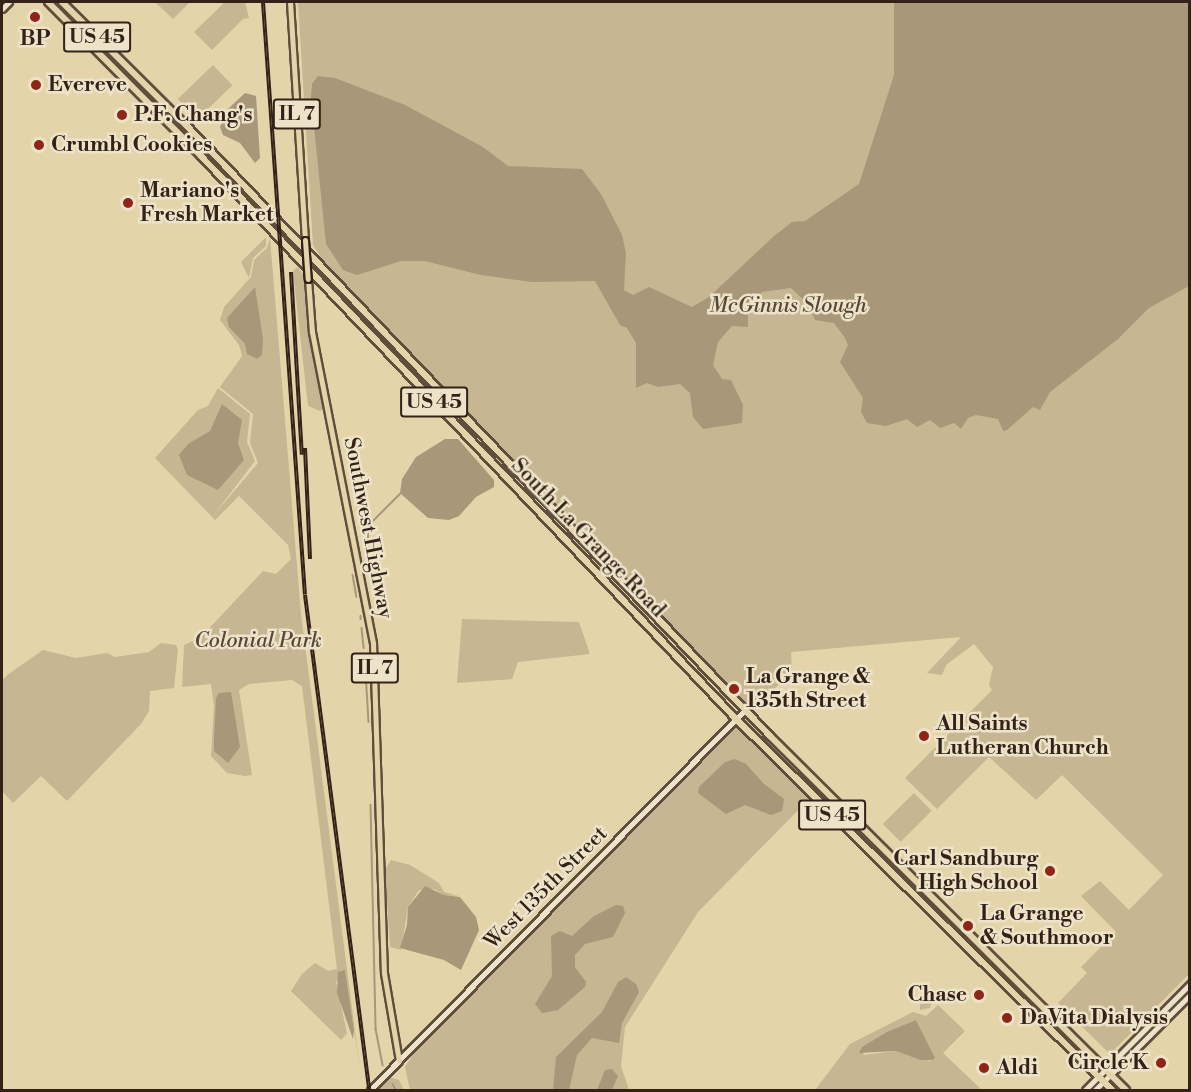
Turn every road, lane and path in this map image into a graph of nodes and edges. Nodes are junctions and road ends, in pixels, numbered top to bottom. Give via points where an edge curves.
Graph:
1 (9, 2) edge
2 (48, 2) edge
3 (62, 2) edge
4 (290, 2) edge
5 (2, 9) edge
6 (745, 710) junction
7 (736, 719) junction
8 (1190, 984) edge
9 (1190, 995) edge
10 (399, 1061) junction
11 (1104, 1070) junction
12 (1110, 1076) junction
13 (1098, 1077) junction
14 (1104, 1082) junction
15 (370, 1090) edge
16 (1085, 1090) edge
17 (1095, 1090) edge
18 (1112, 1090) edge
19 (1126, 1090) edge

1 - 5 street
2 - 7 highway, South La Grange Road / US 45 via 201,156
3 - 6 highway, South La Grange Road / US 45 via 186,125
4 - 10 main road, Southwest Highway / IL 7, bridge via 312,332 373,643 384,973
6 - 7 street, West 135th Street
6 - 11 highway, South La Grange Road / US 45
7 - 10 street, West 135th Street
7 - 13 highway, South La Grange Road / US 45
8 - 11 street
9 - 12 street
10 - 15 street, West 135th Street
11 - 12 highway, South La Grange Road / US 45
11 - 13 street
12 - 14 street
12 - 19 highway, South La Grange Road / US 45
13 - 14 highway, South La Grange Road / US 45
13 - 16 street
14 - 17 street
14 - 18 highway, South La Grange Road / US 45

